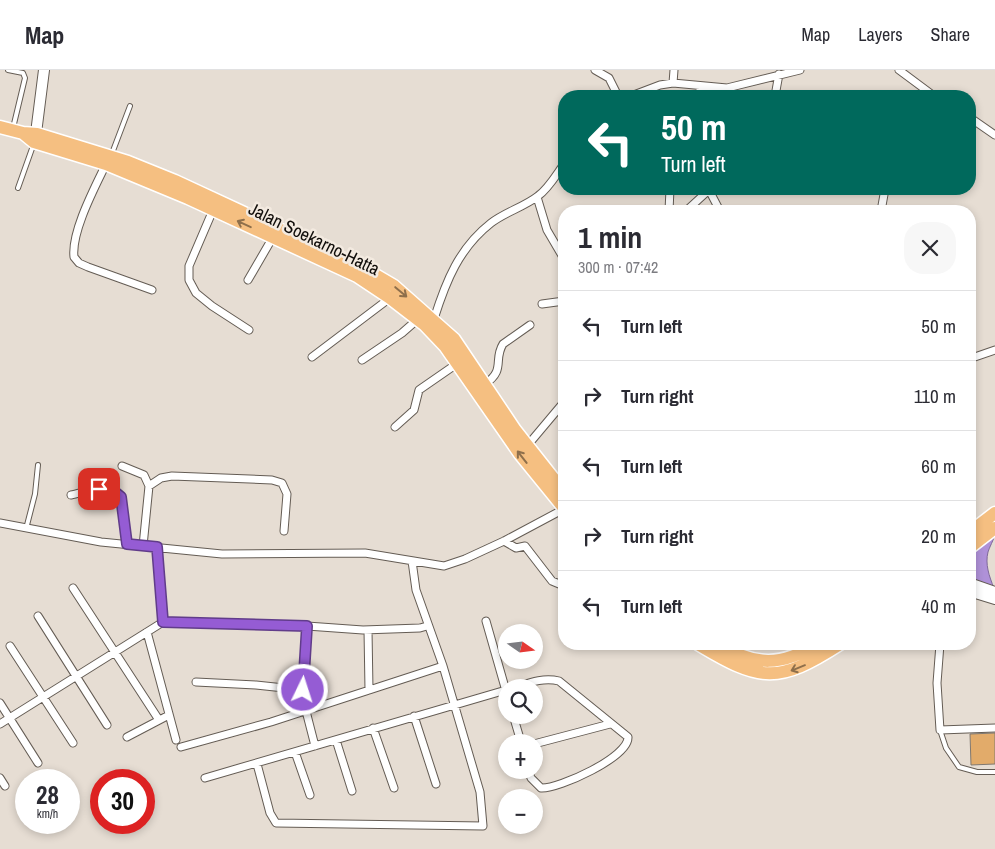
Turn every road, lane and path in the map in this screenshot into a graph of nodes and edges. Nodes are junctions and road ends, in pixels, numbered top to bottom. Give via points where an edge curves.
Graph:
1 (8, 70) edge
2 (44, 70) edge
3 (594, 70) edge
4 (674, 70) edge
5 (766, 70) edge
6 (800, 70) edge
7 (899, 70) edge
8 (779, 74) junction
9 (766, 79) junction
10 (673, 83) junction
11 (700, 86) junction
12 (615, 90) edge
13 (647, 90) edge
14 (700, 90) edge
15 (776, 90) edge
16 (926, 90) edge
17 (130, 106) dead end
18 (976, 122) edge
19 (0, 127) edge
20 (18, 132) junction
21 (995, 136) edge
22 (35, 138) junction
23 (109, 160) junction
24 (558, 172) edge
25 (18, 188) dead end
26 (181, 189) junction
27 (703, 195) edge
28 (537, 197) junction
29 (693, 205) edge
30 (213, 210) junction
31 (273, 237) junction
32 (558, 249) edge
33 (248, 280) dead end
34 (152, 290) dead end
35 (390, 298) junction
36 (558, 302) edge
37 (542, 304) dead end
38 (418, 319) junction
39 (434, 319) junction
40 (530, 325) dead end
41 (249, 330) dead end
42 (995, 350) edge
43 (312, 357) dead end
44 (976, 357) edge
45 (362, 360) dead end
46 (458, 363) junction
47 (485, 384) junction
48 (558, 409) edge
49 (395, 427) dead end
50 (527, 446) junction
51 (38, 465) dead end
52 (122, 466) dead end
53 (558, 485) edge
54 (149, 486) junction
55 (70, 495) dead end
56 (558, 502) edge
57 (558, 512) edge
58 (995, 513) edge
59 (0, 524) edge
60 (976, 528) edge
61 (995, 528) edge
62 (26, 529) junction
63 (284, 530) dead end
64 (504, 541) junction
65 (976, 543) edge
66 (127, 544) junction
67 (143, 546) junction
68 (157, 547) junction
69 (412, 561) junction
70 (558, 584) edge
71 (976, 586) edge
72 (73, 588) dead end
73 (995, 592) edge
74 (976, 593) edge
75 (995, 599) edge
76 (38, 616) dead end
77 (486, 621) dead end
78 (163, 622) junction
79 (307, 626) junction
80 (428, 626) junction
81 (368, 630) junction
82 (147, 632) junction
83 (10, 646) dead end
84 (116, 650) junction
85 (709, 650) edge
86 (729, 650) edge
87 (806, 650) edge
88 (830, 650) edge
89 (940, 650) edge
90 (443, 666) junction
91 (77, 674) junction
92 (503, 679) edge
93 (543, 680) edge
94 (196, 682) dead end
95 (303, 690) junction
96 (369, 690) junction
97 (498, 692) edge
98 (44, 695) junction
99 (0, 703) edge
100 (456, 703) junction
101 (306, 711) junction
102 (170, 715) junction
103 (414, 716) junction
104 (10, 718) junction
105 (159, 720) junction
106 (0, 724) edge
107 (610, 724) junction
108 (107, 725) dead end
109 (373, 728) junction
110 (995, 728) edge
111 (940, 730) junction
112 (127, 737) dead end
113 (176, 740) dead end
114 (336, 740) junction
115 (543, 742) edge
116 (73, 743) dead end
117 (315, 746) junction
118 (181, 748) dead end
119 (296, 752) junction
120 (38, 763) dead end
121 (257, 764) junction
122 (995, 772) edge
123 (0, 778) edge
124 (204, 778) dead end
125 (532, 779) edge
126 (436, 784) dead end
127 (5, 786) dead end
128 (394, 788) dead end
129 (352, 791) dead end
130 (310, 795) dead end

1 - 20 lane via 23,73 26,78
2 - 22 street
3 - 12 street via 608,78
4 - 10 street
5 - 9 lane
6 - 8 street
7 - 16 street
8 - 9 street
8 - 15 street
9 - 11 street via 727,88
10 - 11 street
10 - 13 street
11 - 14 street
17 - 23 lane
18 - 21 street
19 - 20 highway, Jalan Soekarno-Hatta
20 - 22 highway, Jalan Soekarno-Hatta
22 - 23 highway, Jalan Soekarno-Hatta
22 - 25 lane
23 - 26 highway, Jalan Soekarno-Hatta
23 - 34 street via 90,198 78,232 74,257 88,267
24 - 28 street
26 - 30 highway, Jalan Soekarno-Hatta
26 -> 39 highway via 365,269 394,286
27 - 29 street
28 - 32 street via 547,230
28 - 39 street via 492,222 470,242 453,267
31 -> 30 highway, Jalan Soekarno-Hatta
30 - 41 street via 188,266 189,280 196,293
31 - 33 street
31 - 35 highway, Jalan Soekarno-Hatta via 358,276
35 - 38 highway, Jalan Soekarno-Hatta
35 - 43 street
36 - 37 street
38 - 45 street
38 - 46 highway, Jalan Soekarno-Hatta
39 - 47 highway via 454,339
40 - 47 street via 503,344 499,369
42 - 44 street
46 - 49 street via 419,390 414,410
56 -> 46 highway, Jalan Soekarno-Hatta via 520,454
47 - 50 highway
48 - 50 street
50 - 53 highway
51 - 62 lane
52 - 54 street via 144,475
54 - 63 street via 161,478 172,476 282,483 287,494
54 - 67 street
55 - 66 street via 110,488 116,491 121,497
57 - 64 street
58 - 60 highway
59 - 62 street
61 - 65 highway
62 - 66 street
64 - 69 street via 449,565
64 - 70 street via 516,548 525,546 552,581
66 - 67 street
67 - 68 street
68 - 69 street via 222,554 365,553
68 - 78 street
69 - 80 street via 416,590
71 - 73 street
72 - 84 street
74 - 75 street
76 - 91 street
77 - 92 street
78 - 79 street
78 - 82 street
79 - 81 street
79 - 95 street
80 - 81 street
80 - 90 street
81 - 96 street
82 - 84 street
82 - 102 street
83 - 98 street
84 - 91 street
84 - 105 street
88 -> 85 highway via 797,669 774,675 742,668
86 - 87 highway via 754,660 777,662
89 - 111 street via 937,683
90 - 96 street
90 - 100 street
91 - 98 street
91 - 108 street
93 - 107 street via 558,681
94 - 95 street
95 - 101 street
96 - 101 street
97 - 100 street
98 - 104 street
98 - 116 street
99 - 104 street
100 - 103 street
100 - 121 street via 480,792 484,826 283,825 276,823 270,813
101 - 117 street
101 - 118 street
102 - 105 street
102 - 113 street
103 - 109 street
103 - 126 street
104 - 106 street
104 - 120 street
105 - 112 street
107 - 115 street
107 - 125 street via 628,738 625,747 582,777 563,785 540,788
109 - 114 street
109 - 128 street
110 - 111 street
111 - 122 lane via 946,748 959,767
114 - 117 street
114 - 129 street
117 - 119 street
119 - 121 street
119 - 130 street
121 - 124 street
123 - 127 street

